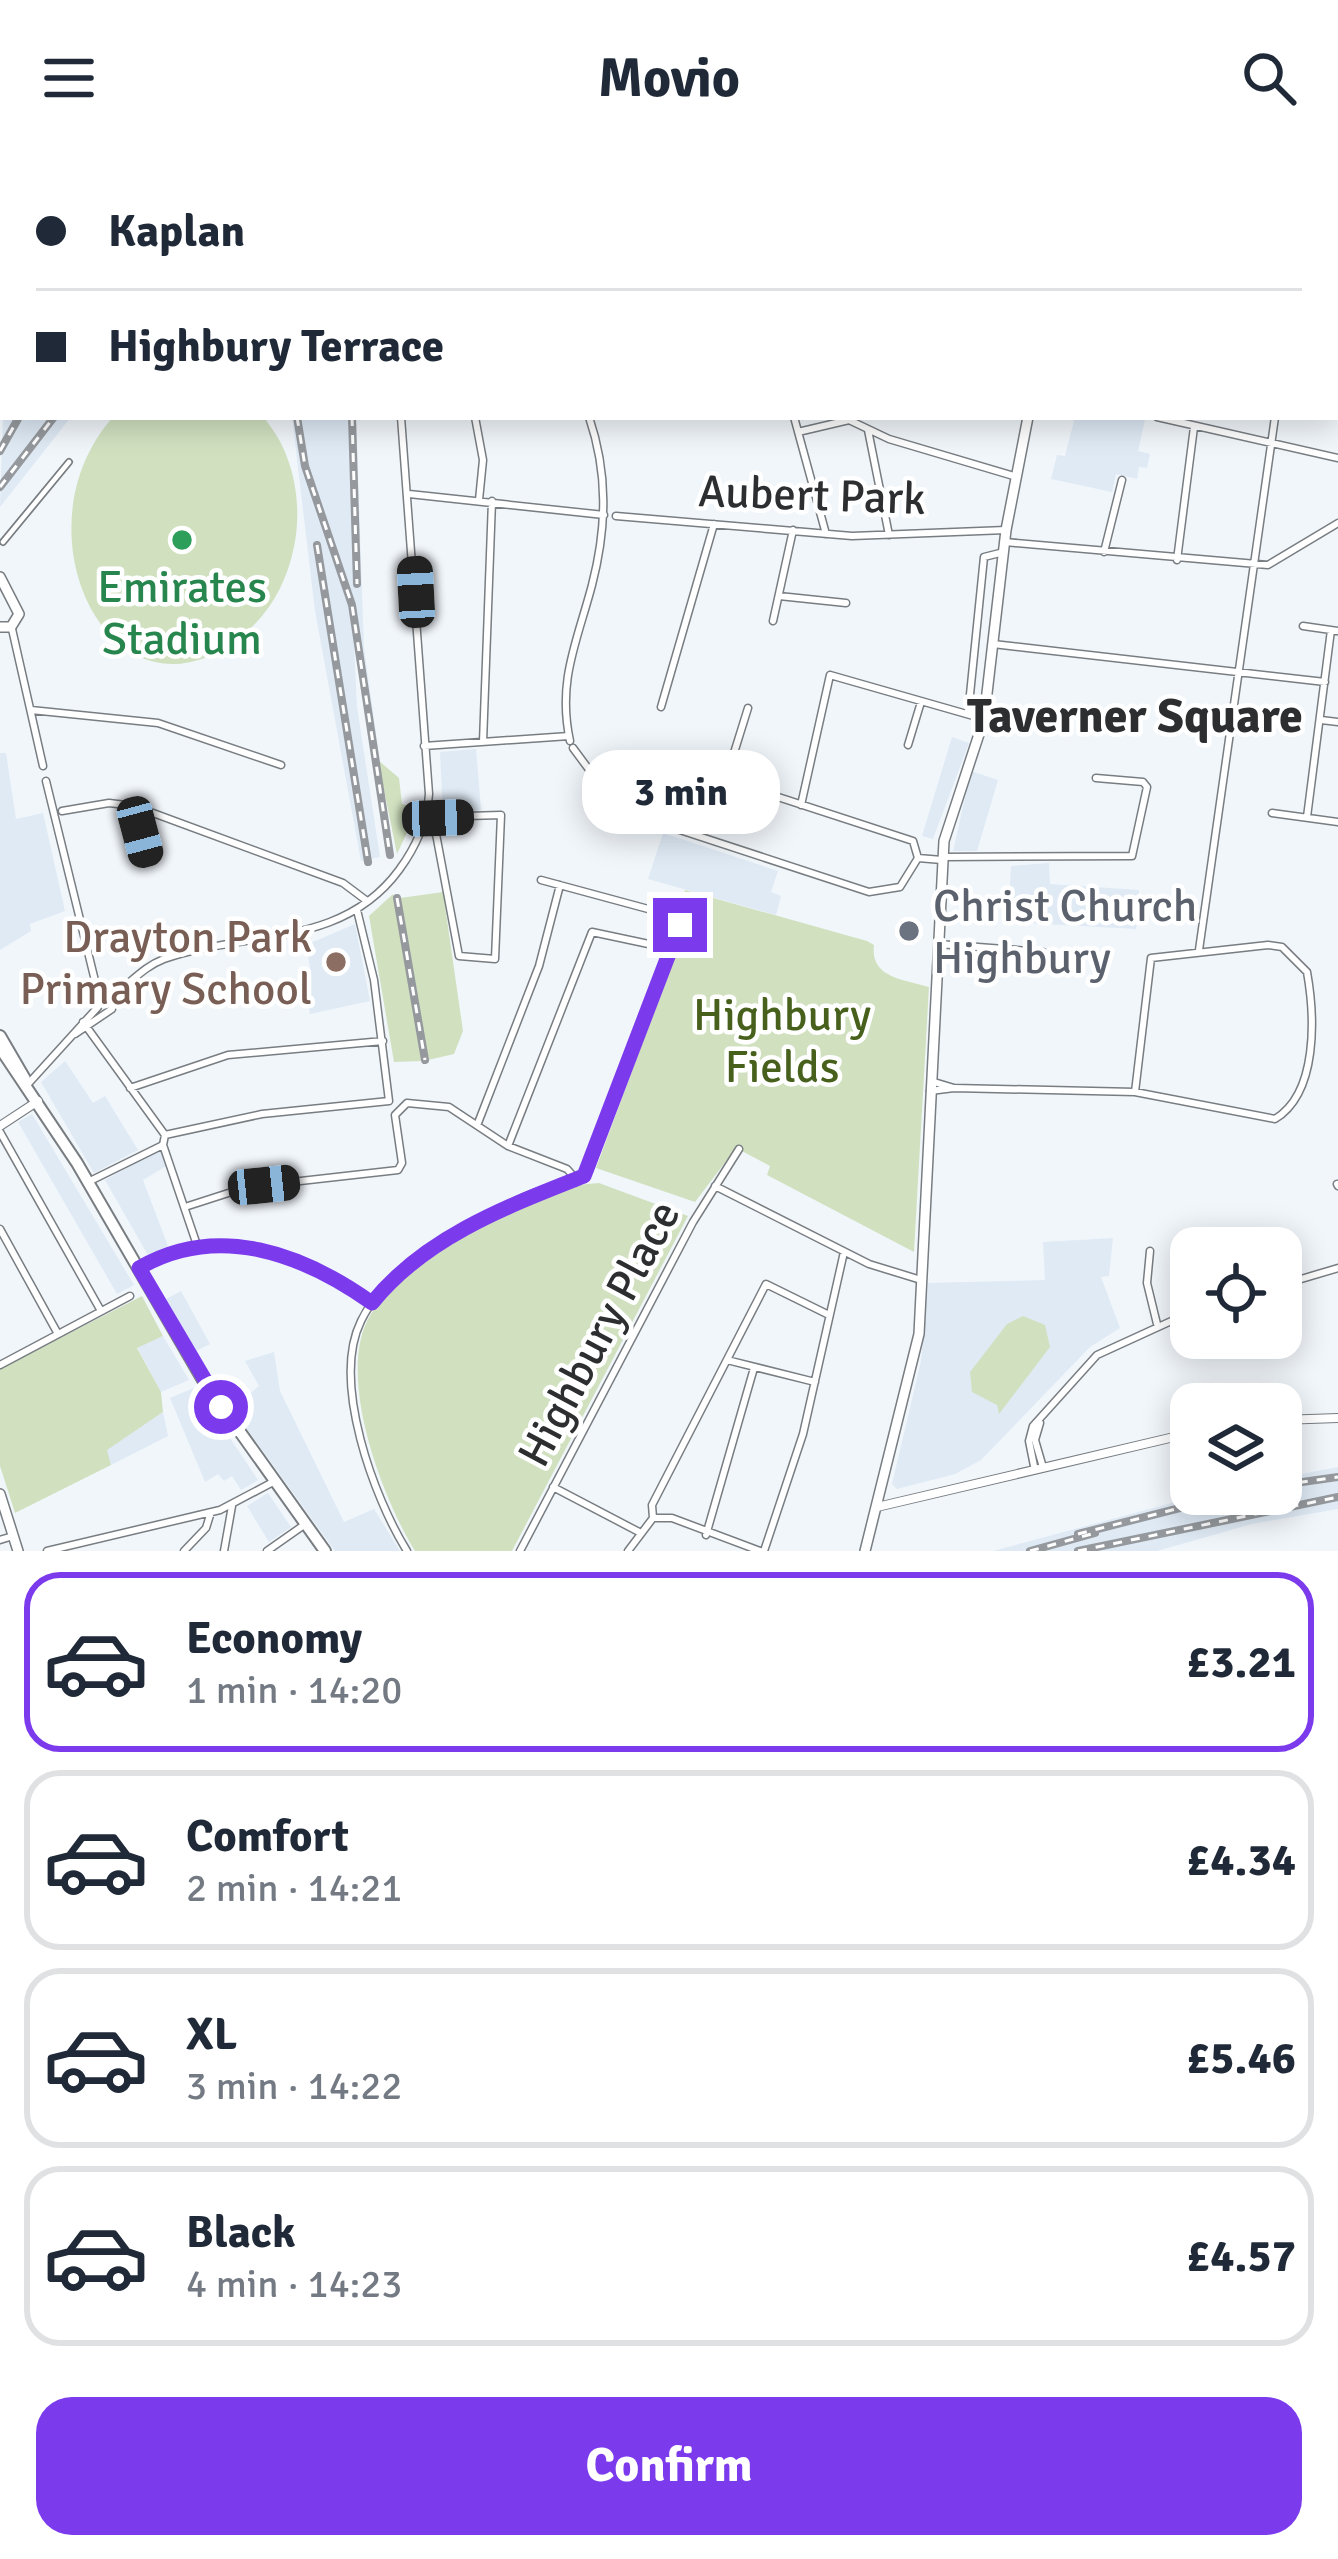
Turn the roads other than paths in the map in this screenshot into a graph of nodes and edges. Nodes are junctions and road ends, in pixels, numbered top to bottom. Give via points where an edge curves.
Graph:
1 (401, 420) edge
2 (476, 420) edge
3 (590, 420) edge
4 (795, 420) edge
5 (1027, 420) edge
6 (1168, 420) edge
7 (1274, 420) edge
8 (1194, 427) junction
9 (868, 430) junction
10 (798, 432) junction
11 (1270, 443) junction
12 (1338, 458) edge
13 (69, 462) dead end
14 (1017, 477) junction
15 (1122, 480) dead end
16 (409, 494) junction
17 (479, 500) junction
18 (492, 501) junction
19 (604, 515) junction
20 (616, 516) dead end
21 (1338, 523) edge
22 (714, 524) junction
23 (793, 530) junction
24 (1006, 530) junction
25 (826, 534) junction
26 (889, 535) junction
27 (3, 542) edge
28 (1005, 547) junction
29 (1104, 553) junction
30 (1177, 560) junction
31 (1254, 566) junction
32 (0, 577) edge
33 (779, 596) junction
34 (0, 603) edge
35 (13, 603) junction
36 (846, 603) dead end
37 (773, 621) dead end
38 (1304, 626) dead end
39 (6, 627) edge
40 (1334, 630) edge
41 (993, 644) junction
42 (1239, 672) junction
43 (1325, 682) junction
44 (922, 701) junction
45 (661, 707) dead end
46 (748, 708) dead end
47 (31, 710) junction
48 (968, 714) junction
49 (984, 719) junction
50 (1321, 720) junction
51 (1338, 722) edge
52 (482, 742) junction
53 (570, 742) junction
54 (908, 745) dead end
55 (424, 746) junction
56 (43, 766) dead end
57 (281, 766) dead end
58 (1096, 778) dead end
59 (46, 781) dead end
60 (801, 805) junction
61 (134, 806) junction
62 (62, 811) dead end
63 (1272, 813) dead end
64 (433, 817) dead end
65 (1307, 818) junction
66 (1338, 821) edge
67 (424, 826) junction
68 (918, 858) junction
69 (147, 859) dead end
70 (942, 859) junction
71 (541, 880) dead end
72 (560, 885) junction
73 (367, 902) junction
74 (357, 909) junction
75 (938, 944) junction
76 (672, 949) junction
77 (1199, 950) junction
78 (1043, 952) dead end
79 (112, 996) junction
80 (99, 997) junction
81 (101, 1009) junction
82 (85, 1025) junction
83 (0, 1036) edge
84 (383, 1041) junction
85 (0, 1048) edge
86 (26, 1081) junction
87 (930, 1087) junction
88 (130, 1088) junction
89 (1135, 1092) junction
90 (40, 1104) junction
91 (478, 1123) junction
92 (0, 1129) edge
93 (164, 1140) junction
94 (508, 1146) junction
95 (739, 1149) dead end
96 (576, 1179) junction
97 (88, 1183) junction
98 (715, 1186) junction
99 (188, 1206) junction
100 (0, 1229) edge
101 (198, 1248) junction
102 (1150, 1251) dead end
103 (844, 1252) junction
104 (139, 1268) junction
105 (1338, 1268) edge
106 (1302, 1279) edge
107 (921, 1280) junction
108 (130, 1296) dead end
109 (372, 1303) junction
110 (101, 1310) junction
111 (829, 1315) junction
112 (1170, 1319) edge
113 (1157, 1324) junction
114 (58, 1334) junction
115 (727, 1360) junction
116 (0, 1365) edge
117 (754, 1368) junction
118 (814, 1382) junction
119 (1338, 1418) edge
120 (1302, 1419) edge
121 (1170, 1437) edge
122 (1038, 1465) junction
123 (273, 1483) junction
124 (554, 1487) junction
125 (0, 1494) edge
126 (878, 1502) junction
127 (232, 1506) junction
128 (211, 1512) junction
129 (653, 1518) junction
130 (304, 1525) junction
131 (639, 1532) junction
132 (706, 1535) junction
133 (13, 1536) junction
134 (0, 1540) edge
135 (18, 1551) edge
136 (47, 1551) edge
137 (184, 1551) edge
138 (224, 1551) edge
139 (267, 1551) edge
140 (325, 1551) edge
141 (407, 1551) edge
142 (520, 1551) edge
143 (628, 1551) edge
144 (762, 1551) edge
145 (865, 1551) edge

1 - 16 street
2 - 17 street
3 - 19 street
4 - 10 street
5 - 14 main road
6 - 8 street
7 - 11 street
8 - 11 street
8 - 30 street
9 - 10 street via 842,420
9 - 14 street
9 - 26 street
10 - 25 street
11 - 12 street
11 - 31 street
13 - 27 street
14 - 24 main road
15 - 29 street
16 - 17 street
16 - 55 street
17 - 18 street
18 - 19 street
18 - 52 street
19 - 53 street via 564,678
20 - 22 street, Aubert Park
21 - 31 street via 1276,562
22 - 23 street, Aubert Park
22 - 45 street
23 - 25 street, Aubert Park
23 - 33 street
24 - 26 street, Aubert Park
24 - 28 main road
25 - 26 street, Aubert Park
28 - 29 street
28 - 41 main road
28 - 48 street via 984,557
29 - 30 street
30 - 31 street
31 - 42 street
32 - 35 main road
33 - 36 street
33 - 37 street
34 - 35 main road
35 - 39 main road via 19,617
38 - 40 street
39 - 47 street via 27,672
40 - 43 street
41 - 42 street
41 - 49 main road
42 - 43 street
42 - 77 street
43 - 50 street
44 - 48 street
44 - 54 street
44 - 60 street via 830,675
46 - 60 street via 729,778
47 - 56 street
47 - 57 street via 158,723
48 - 49 street
49 - 70 main road
50 - 51 street
50 - 65 street
52 - 53 street
52 - 55 street
53 - 68 street via 610,798 634,815 869,892 899,886
55 - 67 street
58 - 70 street via 1145,784 1132,856
59 - 80 street
60 - 68 street via 915,842
61 - 62 street
61 - 69 street
61 - 73 street via 343,883
63 - 65 street
64 - 67 street via 501,815 496,958 459,956 436,834
65 - 66 street
67 - 73 street via 404,864
68 - 70 street
70 - 75 main road
71 - 72 street
72 - 76 street via 674,916 680,923
72 - 91 street via 537,972
73 - 74 street
74 - 79 street via 311,931 166,958
74 - 84 street
75 - 78 street
75 - 87 main road
76 - 94 street via 592,932
76 - 96 street via 589,1171
77 - 89 street via 1149,962
77 - 89 street via 1268,944 1307,972 1305,1087 1293,1108 1270,1120
79 - 80 street
79 - 81 street via 114,1005
80 - 81 street
81 - 82 street
82 - 86 street
82 - 88 street
83 - 86 highway
84 - 88 street via 228,1055
84 - 93 street via 389,1101 262,1114
85 - 86 highway
86 - 90 highway
87 - 89 street
87 - 107 main road
88 - 93 street
90 - 92 street
90 - 97 highway
91 - 94 street
91 - 99 street via 431,1104 397,1108 401,1168 248,1187
92 - 110 street
93 - 97 street
93 - 99 street
94 - 96 street
95 - 98 street, Highbury Place
96 - 109 street via 468,1226
97 - 104 highway
98 - 103 street
98 - 124 street, Highbury Place
99 - 101 street
100 - 114 street
101 - 104 street
101 - 109 street via 300,1258
102 - 113 street via 1147,1283
103 - 107 street
103 - 111 street
104 - 123 highway
105 - 106 street
107 - 126 main road via 916,1350
108 - 110 street
109 - 141 street via 355,1339 355,1403 382,1508
110 - 114 street
111 - 115 street via 766,1284
111 - 118 street
112 - 113 street
113 - 122 street via 1097,1354 1045,1415 1029,1434
114 - 116 street
115 - 117 street
115 - 129 street via 652,1505
117 - 118 street
117 - 132 street
118 - 144 street
119 - 120 street
121 - 122 street
122 - 126 street
123 - 127 street
123 - 130 highway
124 - 131 street
124 - 142 street, Highbury Place
125 - 133 main road
126 - 145 main road
127 - 128 street
127 - 138 street
128 - 136 street
128 - 137 street
129 - 131 street
129 - 132 street
130 - 139 street
130 - 140 highway
131 - 143 street
132 - 144 street
133 - 134 street
133 - 135 main road

